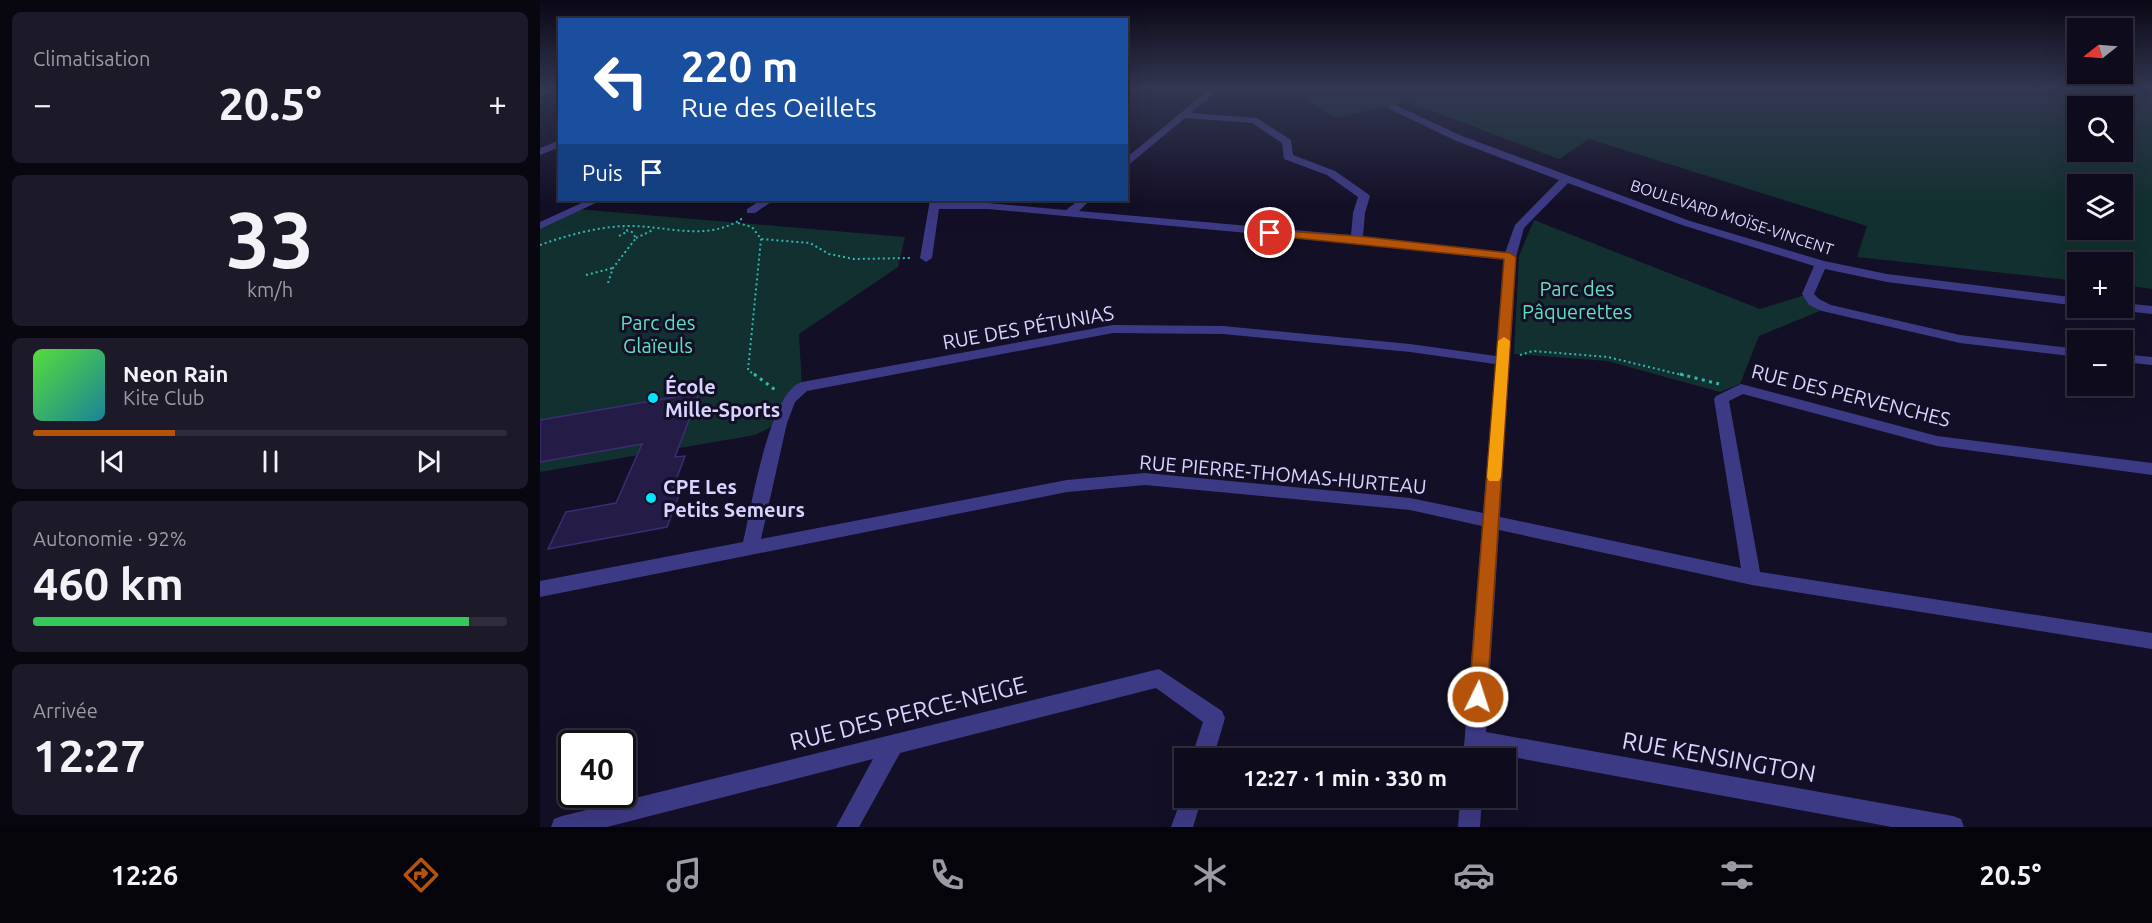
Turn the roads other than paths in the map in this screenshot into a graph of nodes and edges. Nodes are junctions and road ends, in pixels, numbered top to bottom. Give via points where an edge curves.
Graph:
1 (1168, 128) edge
2 (1265, 128) edge
3 (1436, 128) edge
4 (558, 144) edge
5 (540, 152) edge
6 (1128, 162) edge
7 (1566, 179) junction
8 (594, 201) edge
9 (766, 201) edge
10 (1084, 201) edge
11 (934, 203) edge
12 (751, 211) road end
13 (1070, 213) junction
14 (540, 226) edge
15 (1357, 239) junction
16 (1510, 257) junction
17 (926, 258) road end
18 (1821, 264) junction
19 (2067, 301) edge
20 (2133, 308) edge
21 (2152, 310) edge
22 (2067, 351) edge
23 (2133, 359) edge
24 (1503, 361) junction
25 (2152, 361) edge
26 (2152, 469) edge
27 (1491, 520) junction
28 (751, 546) junction
29 (1752, 578) junction
30 (540, 589) edge
31 (2152, 641) edge
32 (893, 745) junction
33 (1205, 748) edge
34 (1474, 748) edge
35 (1516, 757) edge
36 (1188, 808) edge
37 (1470, 808) edge
38 (562, 827) edge
39 (847, 827) edge
40 (1182, 827) edge
41 (1468, 827) edge
42 (1953, 827) edge

1 - 6 street
2 - 15 street via 1287,142 1288,157 1331,172 1364,196
3 - 7 street, BOULEVARD MOÏSE-VINCENT
4 - 5 street
7 - 16 street via 1519,227
7 - 18 street, BOULEVARD MOÏSE-VINCENT via 1686,223
8 - 14 street
9 - 12 street
10 - 13 street
11 - 13 street
11 - 17 street
13 - 15 street
15 - 16 street
16 - 24 street
18 - 19 street, BOULEVARD MOÏSE-VINCENT via 1887,278
18 - 22 street via 1808,294 1827,308 1960,339
20 - 21 street
23 - 25 street
24 - 27 street
24 - 28 street, RUE DES PÉTUNIAS via 1223,330 1113,329 802,387 789,400 779,423
26 - 29 street, RUE DES PERVENCHES via 1937,441 1741,389 1721,399
27 - 28 street, RUE PIERRE-THOMAS-HURTEAU via 1410,504 1145,479 1067,486
27 - 29 street
27 - 34 street
28 - 30 street, RUE PIERRE-THOMAS-HURTEAU
29 - 31 street
32 - 33 street, RUE DES PERCE-NEIGE via 1159,678 1215,718
32 - 38 street, RUE DES PERCE-NEIGE
32 - 39 street
35 - 42 street, RUE KENSINGTON
36 - 40 street
37 - 41 street

